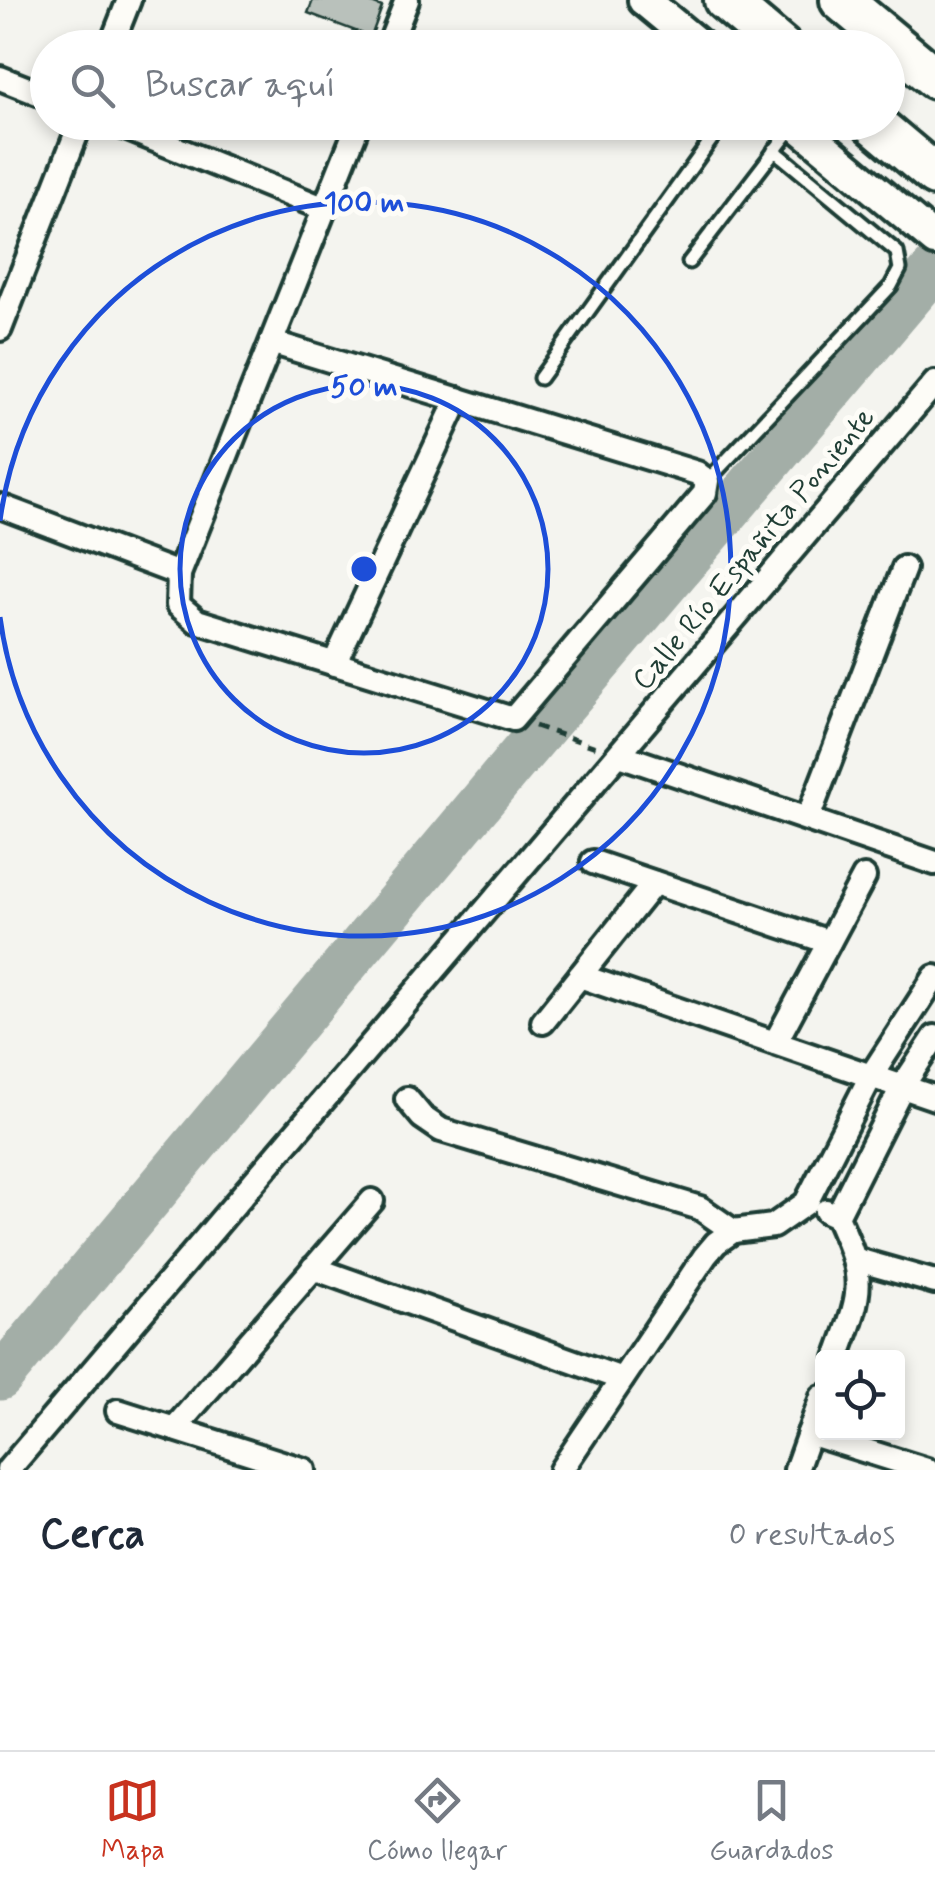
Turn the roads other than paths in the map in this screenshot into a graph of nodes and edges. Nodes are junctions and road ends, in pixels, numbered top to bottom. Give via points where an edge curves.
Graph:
1 (129, 0) edge
2 (406, 0) edge
3 (644, 0) edge
4 (725, 0) edge
5 (842, 0) edge
6 (117, 30) edge
7 (395, 30) edge
8 (680, 30) edge
9 (761, 30) edge
10 (878, 30) edge
11 (905, 53) edge
12 (0, 78) edge
13 (935, 78) edge
14 (30, 90) edge
15 (74, 140) edge
16 (154, 140) edge
17 (351, 140) edge
18 (711, 140) edge
19 (781, 140) edge
20 (815, 140) edge
21 (893, 140) edge
22 (774, 150) junction
23 (934, 174) edge
24 (325, 209) junction
25 (928, 233) edge
26 (689, 262) dead end
27 (0, 329) edge
28 (274, 343) junction
29 (540, 378) dead end
30 (935, 383) edge
31 (458, 399) junction
32 (707, 480) junction
33 (0, 506) edge
34 (904, 568) dead end
35 (179, 574) junction
36 (334, 664) junction
37 (610, 751) junction
38 (808, 818) junction
39 (593, 862) dead end
40 (935, 863) edge
41 (864, 877) dead end
42 (654, 882) junction
43 (829, 942) junction
44 (580, 976) junction
45 (935, 976) edge
46 (543, 1022) dead end
47 (935, 1037) edge
48 (775, 1043) junction
49 (870, 1076) junction
50 (902, 1088) junction
51 (935, 1098) edge
52 (407, 1099) dead end
53 (372, 1201) dead end
54 (806, 1202) junction
55 (837, 1216) junction
56 (732, 1231) junction
57 (854, 1259) junction
58 (313, 1268) junction
59 (935, 1282) edge
60 (840, 1350) edge
61 (622, 1379) junction
62 (118, 1411) dead end
63 (815, 1417) edge
64 (174, 1430) junction
65 (809, 1434) junction
66 (8, 1470) edge
67 (304, 1470) edge
68 (561, 1470) edge
69 (796, 1470) edge
70 (927, 1470) edge

1 - 6 street
2 - 7 street
3 - 8 main road
4 - 9 highway
5 - 10 highway
11 - 13 highway
12 - 14 street
15 - 27 street
16 - 24 street
17 - 24 street
18 - 29 lane
19 - 22 lane
20 - 25 main road
21 - 23 highway
22 - 26 lane
22 - 32 lane via 897,252 900,269
24 - 28 street
28 - 31 street
28 - 35 street
30 - 37 street, Calle Río Españita Poniente
31 - 32 street
31 - 36 street
32 - 36 street via 705,493 525,723
33 - 35 street
34 - 38 street
35 - 36 street via 178,604 198,621
37 - 38 street
37 - 66 street, Calle Río Españita Poniente
38 - 40 street
39 - 42 street
41 - 43 street
42 - 43 street
42 - 44 street
43 - 48 street
44 - 46 street
44 - 48 street
45 - 49 street
47 - 50 street
48 - 49 street
49 - 50 street
49 - 54 street
50 - 51 street
50 - 55 street
52 - 56 street via 441,1130 700,1208
53 - 58 street
54 - 55 street
54 - 56 street via 773,1226
55 - 57 street
56 - 61 street via 705,1256
57 - 59 street
57 - 60 street via 860,1282
58 - 61 street
58 - 64 street
61 - 68 street
62 - 64 street
63 - 65 street
64 - 67 street
65 - 69 street
65 - 70 street

